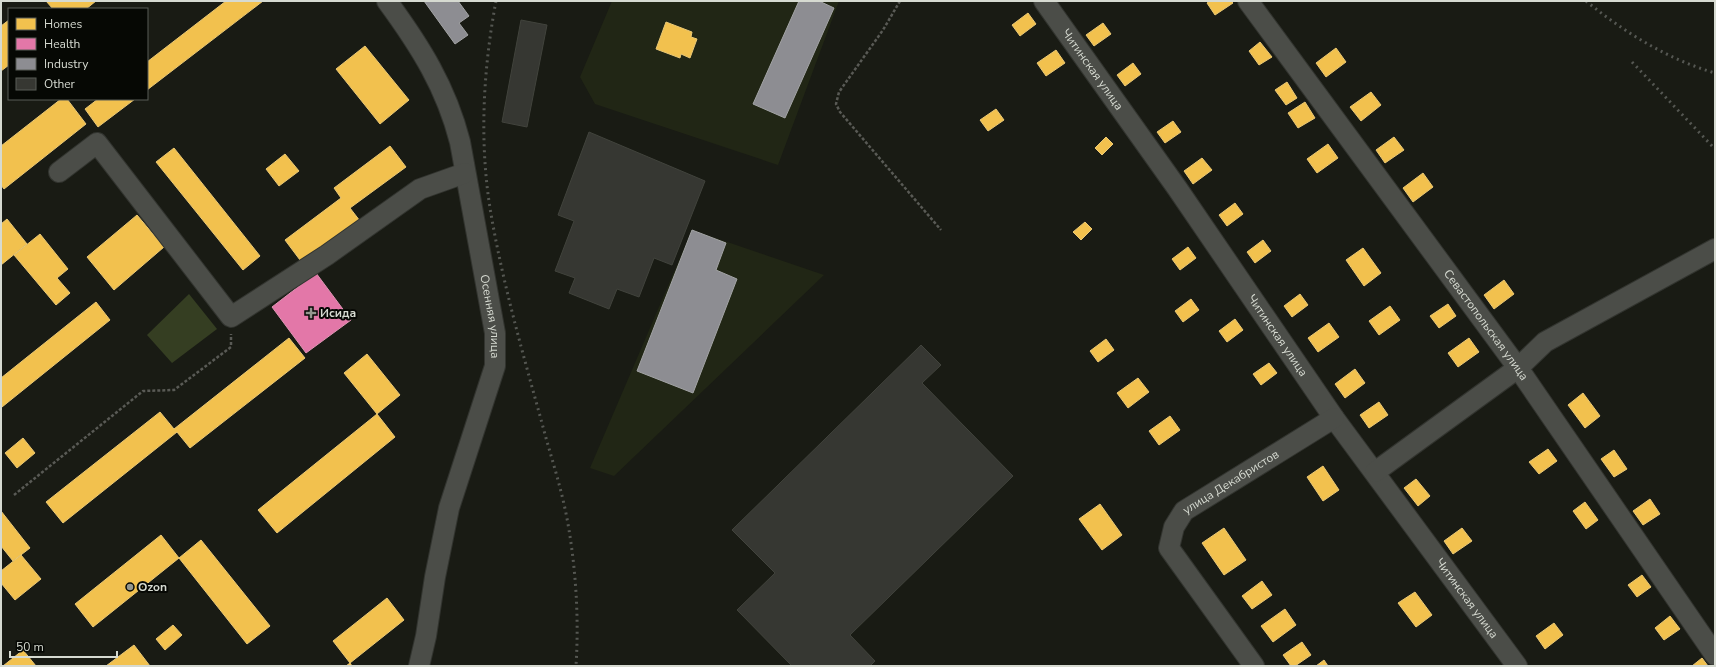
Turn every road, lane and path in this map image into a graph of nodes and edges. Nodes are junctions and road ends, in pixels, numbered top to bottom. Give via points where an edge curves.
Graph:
1 (387, 1) edge
2 (900, 1) edge
3 (1044, 1) edge
4 (1248, 1) edge
5 (60, 172) dead end
6 (465, 173) junction
7 (941, 230) dead end
8 (1715, 249) edge
9 (231, 317) junction
10 (1518, 368) junction
11 (1334, 418) junction
12 (1374, 472) junction
13 (14, 495) dead end
14 (1715, 655) edge
15 (419, 666) edge
16 (1254, 666) edge
17 (1517, 666) edge

1 - 6 street, Осенняя улица via 416,40 453,115
2 - 7 path via 883,30 839,92 836,104 840,112
3 - 11 street, Читинская улица via 1177,188
4 - 10 street, Севастопольская улица
5 - 9 street via 97,143
6 - 9 street via 420,189 327,255
6 - 15 street, Осенняя улица via 495,333 495,366 449,508
8 - 10 street via 1545,342
9 - 13 path via 231,347 174,390 143,391
10 - 12 street
10 - 14 street, Севастопольская улица
11 - 12 street, Читинская улица
11 - 16 street, улица Декабристов via 1184,511 1174,527 1169,548
12 - 17 street, Читинская улица

